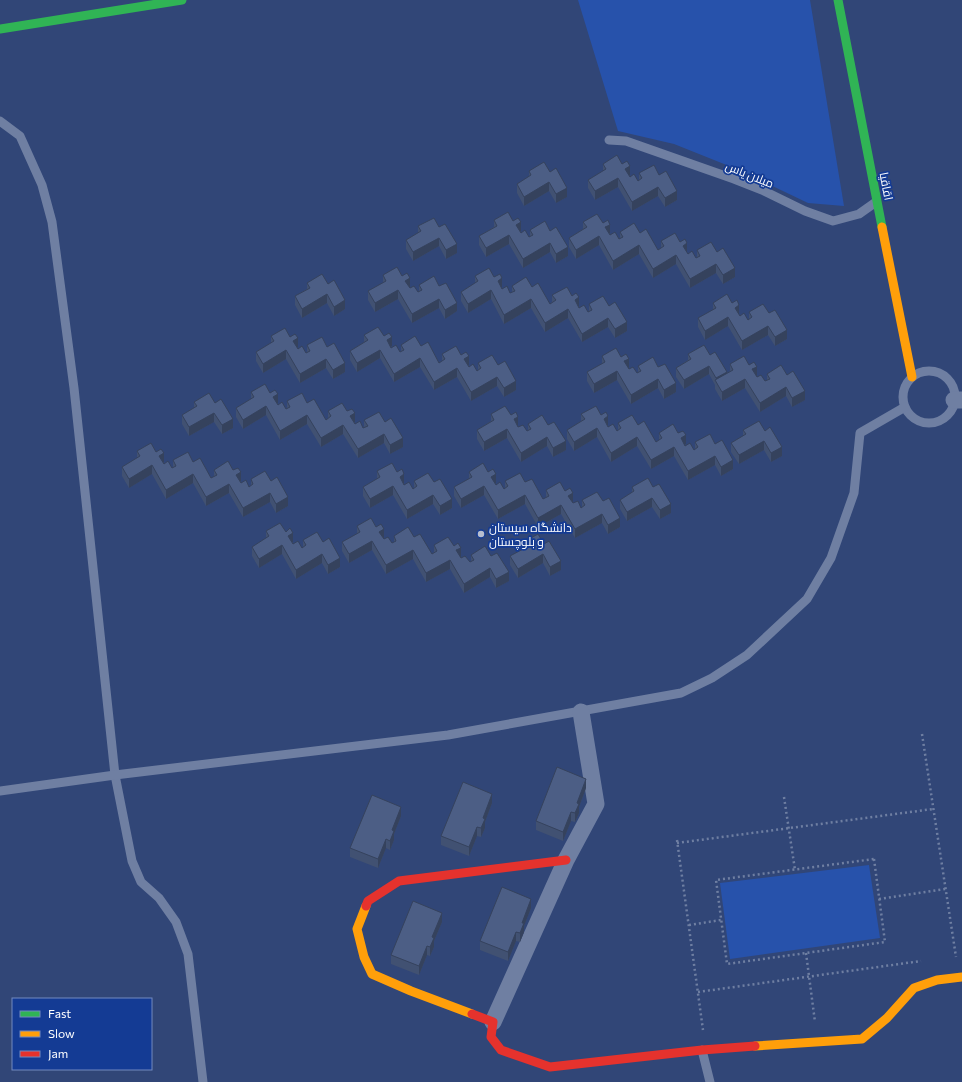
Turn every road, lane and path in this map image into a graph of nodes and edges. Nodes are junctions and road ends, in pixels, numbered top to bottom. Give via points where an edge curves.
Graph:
1 (182, 0) edge
2 (838, 0) edge
3 (0, 29) edge
4 (0, 121) edge
5 (609, 140) dead end
6 (878, 201) junction
7 (912, 377) junction
8 (958, 400) edge
9 (905, 407) junction
10 (580, 712) junction
11 (922, 734) dead end
12 (115, 775) junction
13 (0, 791) edge
14 (784, 797) dead end
15 (933, 809) junction
16 (789, 828) junction
17 (566, 860) junction
18 (795, 870) junction
19 (945, 889) junction
20 (879, 899) junction
21 (721, 920) junction
22 (689, 925) junction
23 (806, 953) junction
24 (948, 958) dead end
25 (925, 961) dead end
26 (809, 977) junction
27 (962, 977) edge
28 (698, 992) junction
29 (493, 1022) junction
30 (818, 1042) junction
31 (704, 1050) junction
32 (203, 1082) edge
33 (710, 1082) edge

1 - 3 street
2 - 6 street, اقاقیا
4 - 12 lane via 20,136 42,186 52,222 74,388
5 - 6 lane, میلان یاس via 626,141 734,179 833,221 860,214
6 - 7 street, اقاقیا
7 - 8 lane via 929,371 937,372 950,383
7 - 9 lane via 903,391
8 - 9 lane via 948,415 933,422 916,420
9 - 10 lane via 860,433 854,493 831,558 807,599 748,655 712,678 681,693
10 - 12 lane via 448,735
10 - 17 street via 596,804
11 - 15 path
12 - 13 lane
12 - 32 lane via 132,861 141,882 159,898 176,922 188,954
14 - 16 path
15 - 16 path
15 - 19 path
16 - 18 path
16 - 22 path via 677,842
17 - 29 street
17 - 29 street via 399,881 368,901 357,929 364,957 372,974
18 - 20 path via 874,859
18 - 21 path via 716,880
19 - 20 path
19 - 24 path via 956,957
20 - 23 path via 884,942
21 - 22 path
21 - 23 path via 727,964
22 - 28 path
23 - 26 path
25 - 26 path
26 - 28 path
26 - 30 path
27 - 30 street via 936,980 914,988 887,1018 862,1039
28 - 31 path
29 - 31 street via 491,1037 501,1050 550,1067
30 - 31 street
31 - 33 lane

